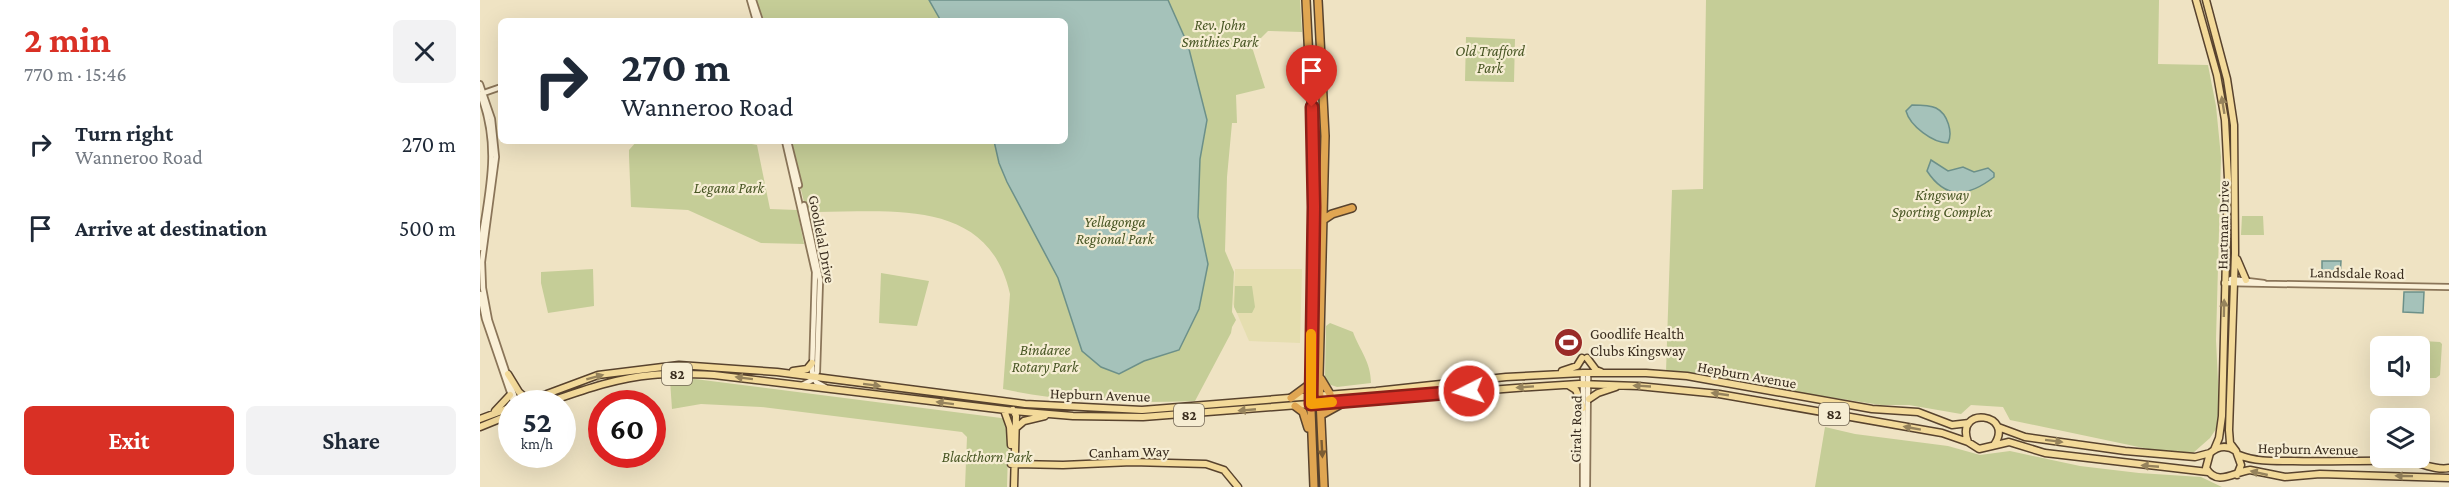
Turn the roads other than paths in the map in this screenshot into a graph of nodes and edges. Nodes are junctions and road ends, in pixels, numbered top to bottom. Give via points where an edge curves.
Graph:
1 (752, 0) edge
2 (1306, 0) edge
3 (2196, 0) edge
4 (2206, 0) edge
5 (1318, 1) edge
6 (1307, 9) junction
7 (757, 18) edge
8 (498, 86) edge
9 (481, 91) edge
10 (1313, 140) junction
11 (788, 144) edge
12 (788, 144) edge
13 (1324, 207) junction
14 (1352, 208) dead end
15 (1323, 220) junction
16 (480, 248) edge
17 (2235, 253) junction
18 (1313, 268) junction
19 (2246, 280) junction
20 (2224, 281) junction
21 (2234, 281) junction
22 (2264, 283) junction
23 (2449, 287) edge
24 (480, 294) edge
25 (1321, 316) junction
26 (1311, 338) junction
27 (812, 363) junction
28 (777, 372) junction
29 (1586, 373) junction
30 (1605, 373) junction
31 (508, 374) junction
32 (1552, 374) junction
33 (814, 377) junction
34 (1319, 377) junction
35 (1310, 384) junction
36 (1586, 384) junction
37 (802, 385) junction
38 (1568, 385) junction
39 (1623, 385) junction
40 (827, 388) junction
41 (509, 390) edge
42 (512, 390) edge
43 (518, 390) edge
44 (556, 390) edge
45 (576, 393) edge
46 (1330, 394) junction
47 (1291, 398) junction
48 (1320, 399) junction
49 (1588, 399) junction
50 (1310, 400) junction
51 (1356, 400) junction
52 (1000, 401) junction
53 (1025, 404) junction
54 (1295, 406) junction
55 (1583, 408) junction
56 (498, 409) edge
57 (1004, 410) junction
58 (498, 411) edge
59 (1014, 411) junction
60 (489, 415) junction
61 (1048, 415) junction
62 (1321, 415) junction
63 (480, 419) edge
64 (498, 420) edge
65 (1969, 423) junction
66 (480, 427) edge
67 (1998, 427) junction
68 (1016, 429) junction
69 (1311, 433) junction
70 (1968, 442) junction
71 (1011, 445) junction
72 (1994, 445) junction
73 (2212, 452) junction
74 (2237, 453) junction
75 (1012, 466) junction
76 (2449, 468) edge
77 (2208, 472) junction
78 (2237, 475) junction
79 (2449, 478) edge
80 (1012, 487) edge
81 (1236, 487) edge
82 (1314, 487) edge
83 (1324, 487) edge
84 (1585, 487) edge

1 - 7 street
2 - 6 highway
20 -> 3 main road, Hartman Drive via 2228,179 2225,120
4 - 17 main road, Hartman Drive via 2233,112
5 - 6 highway
5 - 13 highway via 1325,136
6 - 10 highway
8 - 9 street
9 - 16 street via 493,164
9 - 31 street via 492,119 496,157 483,252 483,288 489,320
10 - 13 highway via 1319,196
10 - 18 highway
11 - 27 street, Goollelal Drive via 815,272
12 - 33 street, Goollelal Drive via 819,274
13 - 15 highway
13 - 18 highway via 1318,213 1317,261
14 - 15 highway
15 - 25 highway
17 - 19 main road
17 - 21 main road, Hartman Drive
18 - 26 highway
19 - 21 street, Landsdale Road
19 - 22 street, Landsdale Road
20 - 21 street, Landsdale Road
73 -> 20 main road, Hartman Drive via 2222,416
21 - 22 street, Landsdale Road
21 - 74 main road, Hartman Drive via 2229,430 2230,443
22 - 23 street, Landsdale Road
24 - 41 street
25 - 26 highway via 1316,324 1316,337
25 - 34 highway
26 - 35 highway
27 - 28 main road via 801,371
27 - 33 street, Goollelal Drive
28 - 33 main road, Hepburn Avenue / 82
44 -> 28 main road, Hepburn Avenue / 82 via 598,375 679,364
29 - 30 main road, Hepburn Avenue / 82
29 - 32 main road, Hepburn Avenue / 82
29 - 36 street, Giralt Road
30 - 32 main road via 1585,358 1577,366
30 - 65 main road, Hepburn Avenue / 82 via 1688,376 1872,409 1918,412 1952,425
31 - 42 street
31 - 43 main road
32 - 46 main road, Hepburn Avenue / 82
33 - 37 street
33 - 40 street
33 -> 52 main road, Hepburn Avenue / 82
34 - 46 highway
34 - 48 highway
35 - 47 highway
35 - 50 highway
36 - 38 main road, Hepburn Avenue / 82
36 - 39 main road, Hepburn Avenue / 82
36 - 49 street, Giralt Road
36 - 55 street, Giralt Road
37 - 40 main road, Hepburn Avenue / 82
37 -> 45 main road, Hepburn Avenue / 82 via 714,375 652,375
38 -> 51 main road, Hepburn Avenue / 82
38 - 55 main road via 1576,390
39 - 49 main road
70 -> 39 main road, Hepburn Avenue / 82 via 1942,433 1719,394
57 -> 40 main road, Hepburn Avenue / 82
46 - 48 main road, Hepburn Avenue / 82
47 - 50 main road, Hepburn Avenue / 82
47 - 53 main road, Hepburn Avenue / 82 via 1142,410
48 - 50 main road, Hepburn Avenue / 82
48 - 51 main road, Hepburn Avenue / 82
48 - 62 highway
49 - 84 street, Giralt Road
50 - 54 main road, Hepburn Avenue / 82
50 - 69 highway
51 - 62 highway
52 - 53 main road, Hepburn Avenue / 82
52 - 59 main road
53 - 59 main road
54 -> 61 main road, Hepburn Avenue / 82 via 1143,417
54 - 69 highway via 1303,412
55 - 84 street, Giralt Road
56 - 60 main road
57 - 59 main road, Hepburn Avenue / 82
57 - 71 main road
58 - 60 main road, Hepburn Avenue / 82
59 - 61 main road, Hepburn Avenue / 82
59 - 68 main road
59 - 71 main road
60 - 63 main road, Hepburn Avenue / 82
61 - 68 main road via 1024,421
62 -> 83 highway
64 - 66 main road
65 - 67 main road, 82 via 1985,417
65 - 70 main road
67 - 72 main road
67 -> 73 main road, 82 via 2025,437 2125,451 2195,457
68 - 75 main road
69 - 82 highway
70 - 72 main road, 82 via 1979,450
71 - 75 main road
77 -> 72 main road, 82 via 2045,453 2009,442
73 - 74 main road, 82 via 2227,447
73 - 77 main road via 2206,463
74 - 76 main road, Hepburn Avenue / 82 via 2250,460 2406,461
74 - 78 main road via 2241,465
75 - 80 main road
75 - 81 main road, Canham Way via 1206,464 1224,470
77 - 78 main road, 82 via 2219,481
79 -> 78 main road, Hepburn Avenue / 82 via 2320,474 2285,477 2250,470

